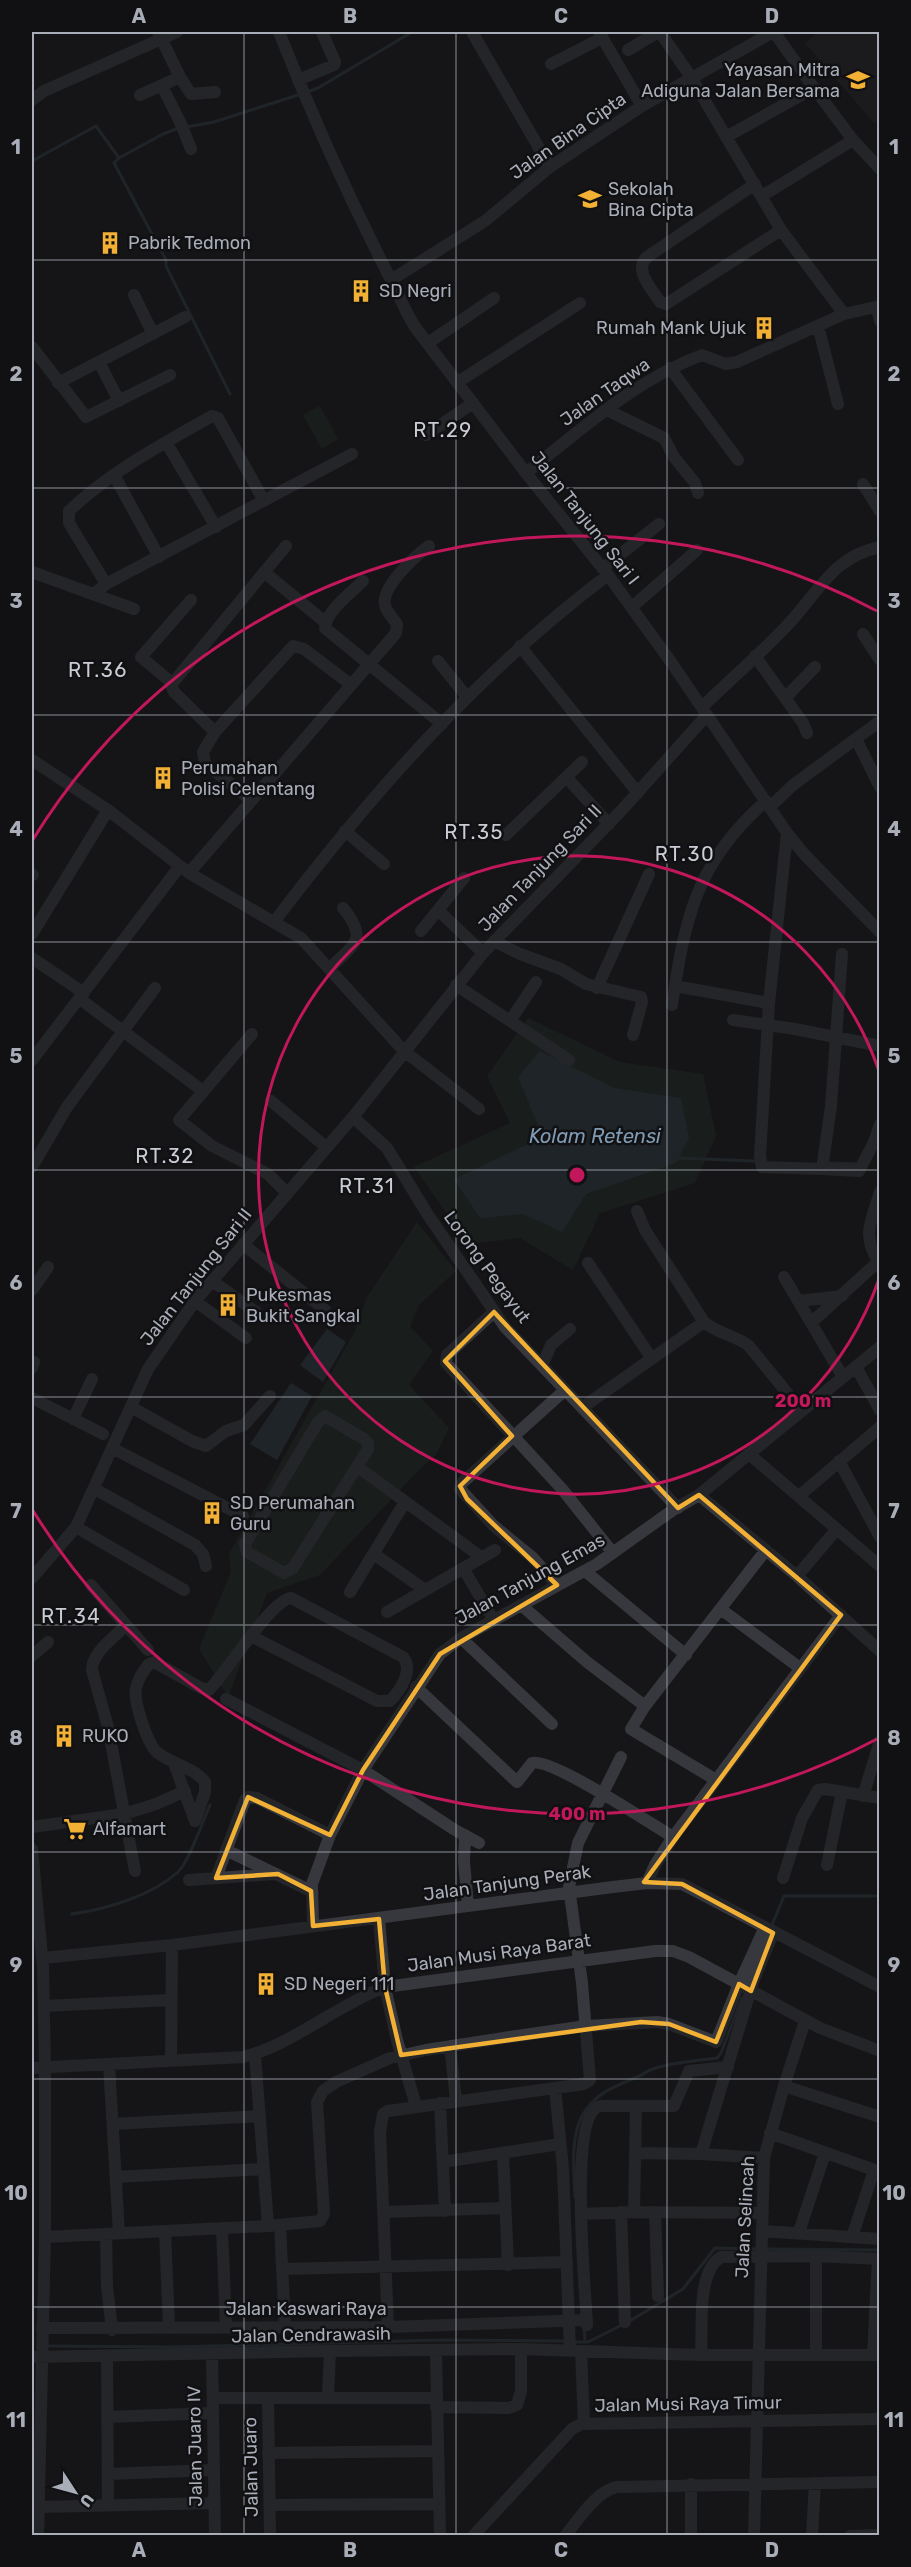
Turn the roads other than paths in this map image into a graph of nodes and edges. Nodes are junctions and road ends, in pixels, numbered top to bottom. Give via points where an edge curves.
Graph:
1 (177, 32) edge
2 (279, 32) edge
3 (322, 32) edge
4 (472, 32) edge
5 (659, 32) edge
6 (766, 33) edge
7 (159, 35) edge
8 (601, 35) edge
9 (628, 50) dead end
10 (551, 64) dead end
11 (180, 77) junction
12 (691, 77) junction
13 (162, 86) junction
14 (814, 88) junction
15 (302, 89) junction
16 (215, 92) dead end
17 (140, 96) dead end
18 (32, 100) edge
19 (642, 106) junction
20 (726, 137) junction
21 (853, 140) junction
22 (191, 149) dead end
23 (550, 166) junction
24 (879, 169) edge
25 (755, 184) junction
26 (762, 196) junction
27 (781, 230) junction
28 (391, 280) junction
29 (134, 295) dead end
30 (494, 298) dead end
31 (580, 303) dead end
32 (878, 306) edge
33 (844, 314) junction
34 (185, 317) dead end
35 (879, 321) edge
36 (818, 326) junction
37 (153, 334) junction
38 (428, 343) junction
39 (32, 347) edge
40 (99, 362) junction
41 (670, 368) junction
42 (170, 375) dead end
43 (458, 382) junction
44 (58, 383) junction
45 (119, 401) junction
46 (473, 404) junction
47 (838, 404) dead end
48 (607, 410) junction
49 (426, 435) dead end
50 (166, 442) junction
51 (352, 454) dead end
52 (738, 460) dead end
53 (526, 472) junction
54 (114, 475) junction
55 (863, 484) dead end
56 (698, 493) dead end
57 (264, 501) junction
58 (879, 511) edge
59 (659, 524) dead end
60 (216, 527) junction
61 (286, 546) dead end
62 (429, 546) dead end
63 (879, 547) edge
64 (697, 550) dead end
65 (159, 557) junction
66 (606, 571) junction
67 (32, 572) edge
68 (264, 572) junction
69 (363, 581) dead end
70 (106, 584) junction
71 (95, 593) junction
72 (191, 600) dead end
73 (632, 607) junction
74 (134, 609) dead end
75 (325, 622) junction
76 (863, 634) dead end
77 (520, 646) junction
78 (754, 656) junction
79 (879, 660) edge
80 (438, 661) dead end
81 (369, 663) junction
82 (815, 667) dead end
83 (172, 683) junction
84 (350, 684) junction
85 (467, 697) junction
86 (785, 698) junction
87 (704, 711) junction
88 (879, 722) edge
89 (442, 724) junction
90 (215, 732) junction
91 (807, 734) dead end
92 (856, 739) junction
93 (32, 760) edge
94 (582, 762) dead end
95 (567, 778) junction
96 (879, 788) edge
97 (638, 793) junction
98 (250, 800) junction
99 (769, 803) junction
100 (108, 810) junction
101 (609, 824) junction
102 (345, 831) junction
103 (787, 833) junction
104 (506, 835) dead end
105 (384, 864) dead end
106 (184, 869) junction
107 (649, 874) dead end
108 (464, 878) dead end
109 (343, 908) dead end
110 (438, 910) junction
111 (274, 922) junction
112 (420, 931) dead end
113 (879, 932) edge
114 (32, 934) edge
115 (494, 941) junction
116 (483, 952) junction
117 (842, 954) dead end
118 (32, 958) edge
119 (330, 968) junction
120 (536, 982) dead end
121 (456, 985) junction
122 (675, 986) junction
123 (155, 988) dead end
124 (597, 988) junction
125 (82, 996) junction
126 (769, 1003) junction
127 (672, 1005) dead end
128 (733, 1020) dead end
129 (510, 1021) junction
130 (768, 1025) junction
131 (123, 1031) junction
132 (252, 1034) dead end
133 (633, 1035) dead end
134 (836, 1037) junction
135 (879, 1046) edge
136 (404, 1051) junction
137 (32, 1060) edge
138 (569, 1060) dead end
139 (203, 1091) junction
140 (271, 1101) dead end
141 (479, 1109) dead end
142 (353, 1117) junction
143 (879, 1124) edge
144 (326, 1147) junction
145 (823, 1164) junction
146 (32, 1167) edge
147 (286, 1192) junction
148 (879, 1192) edge
149 (637, 1211) dead end
150 (243, 1244) junction
151 (879, 1260) edge
152 (588, 1263) dead end
153 (48, 1267) dead end
154 (784, 1277) dead end
155 (212, 1281) junction
156 (32, 1290) edge
157 (842, 1296) junction
158 (195, 1301) junction
159 (799, 1301) junction
160 (325, 1310) dead end
161 (256, 1312) dead end
162 (494, 1312) junction
163 (705, 1322) junction
164 (812, 1322) junction
165 (570, 1329) dead end
166 (246, 1338) dead end
167 (879, 1347) edge
168 (652, 1359) junction
169 (542, 1366) junction
170 (856, 1367) junction
171 (843, 1377) junction
172 (92, 1379) dead end
173 (565, 1390) junction
174 (270, 1396) dead end
175 (32, 1398) edge
176 (131, 1407) junction
177 (583, 1407) junction
178 (879, 1410) edge
179 (802, 1411) junction
180 (73, 1419) junction
181 (879, 1426) edge
182 (103, 1434) dead end
183 (512, 1436) junction
184 (112, 1448) junction
185 (749, 1454) junction
186 (838, 1461) junction
187 (358, 1467) junction
188 (95, 1489) junction
189 (699, 1495) junction
190 (799, 1496) junction
191 (405, 1502) junction
192 (678, 1508) junction
193 (243, 1516) dead end
194 (76, 1527) junction
195 (837, 1529) junction
196 (879, 1537) edge
197 (495, 1550) dead end
198 (766, 1550) junction
199 (613, 1553) junction
200 (374, 1554) junction
201 (481, 1557) junction
202 (206, 1566) dead end
203 (879, 1566) edge
204 (463, 1568) junction
205 (585, 1571) junction
206 (797, 1576) junction
207 (32, 1578) edge
208 (91, 1585) dead end
209 (557, 1585) junction
210 (184, 1590) dead end
211 (424, 1590) junction
212 (350, 1592) dead end
213 (521, 1605) junction
214 (722, 1610) junction
215 (387, 1612) dead end
216 (841, 1615) junction
217 (493, 1620) junction
218 (126, 1625) junction
219 (251, 1636) junction
220 (461, 1638) junction
221 (48, 1642) dead end
222 (148, 1650) dead end
223 (879, 1651) edge
224 (686, 1655) junction
225 (32, 1656) edge
226 (800, 1668) junction
227 (416, 1688) junction
228 (226, 1699) dead end
229 (645, 1706) junction
230 (552, 1724) dead end
231 (879, 1741) edge
232 (621, 1757) dead end
233 (174, 1763) junction
234 (363, 1770) junction
235 (716, 1780) junction
236 (185, 1791) junction
237 (842, 1792) junction
238 (603, 1794) junction
239 (863, 1796) junction
240 (879, 1798) edge
241 (124, 1814) junction
242 (32, 1827) edge
243 (330, 1835) junction
244 (465, 1835) junction
245 (674, 1837) junction
246 (479, 1843) dead end
247 (32, 1849) edge
248 (226, 1850) junction
249 (827, 1865) dead end
250 (135, 1871) dead end
251 (278, 1874) junction
252 (216, 1878) junction
253 (783, 1878) dead end
254 (189, 1880) dead end
255 (647, 1883) junction
256 (311, 1891) junction
257 (569, 1892) junction
258 (468, 1905) junction
259 (379, 1918) junction
260 (313, 1926) junction
261 (768, 1931) junction
262 (172, 1945) junction
263 (43, 1958) junction
264 (579, 1961) junction
265 (385, 1987) junction
266 (745, 1987) junction
267 (879, 1987) edge
268 (171, 2000) junction
269 (44, 2007) junction
270 (806, 2021) junction
271 (586, 2026) junction
272 (450, 2046) junction
273 (879, 2051) edge
274 (255, 2055) junction
275 (401, 2055) junction
276 (171, 2061) junction
277 (109, 2064) junction
278 (728, 2067) junction
279 (32, 2068) edge
280 (45, 2068) junction
281 (784, 2086) junction
282 (555, 2088) junction
283 (456, 2100) junction
284 (440, 2103) junction
285 (416, 2106) junction
286 (636, 2106) junction
287 (260, 2116) junction
288 (879, 2117) edge
289 (112, 2124) junction
290 (770, 2133) junction
291 (560, 2144) junction
292 (503, 2153) junction
293 (636, 2153) junction
294 (825, 2153) junction
295 (700, 2154) junction
296 (764, 2158) junction
297 (443, 2162) junction
298 (263, 2169) junction
299 (877, 2171) edge
300 (572, 2173) junction
301 (116, 2177) junction
302 (505, 2208) junction
303 (445, 2211) junction
304 (634, 2211) junction
305 (383, 2212) junction
306 (621, 2212) junction
307 (655, 2212) junction
308 (763, 2213) junction
309 (581, 2214) junction
310 (274, 2225) junction
311 (222, 2228) junction
312 (165, 2231) junction
313 (799, 2232) junction
314 (113, 2234) junction
315 (762, 2234) junction
316 (45, 2237) junction
317 (852, 2237) junction
318 (879, 2239) edge
319 (761, 2253) junction
320 (816, 2256) junction
321 (879, 2259) edge
322 (567, 2262) junction
323 (508, 2265) junction
324 (386, 2267) junction
325 (282, 2269) junction
326 (658, 2296) dead end
327 (581, 2321) junction
328 (625, 2322) dead end
329 (226, 2327) junction
330 (285, 2327) junction
331 (388, 2327) junction
332 (169, 2328) junction
333 (112, 2330) junction
334 (42, 2331) junction
335 (573, 2345) junction
336 (521, 2349) junction
337 (330, 2351) junction
338 (436, 2351) junction
339 (816, 2354) junction
340 (212, 2355) junction
341 (701, 2355) junction
342 (876, 2355) edge
343 (38, 2356) edge
344 (758, 2356) junction
345 (107, 2357) junction
346 (328, 2397) junction
347 (213, 2398) junction
348 (268, 2398) junction
349 (436, 2403) junction
350 (213, 2413) junction
351 (108, 2417) junction
352 (879, 2419) edge
353 (758, 2420) junction
354 (584, 2423) junction
355 (438, 2451) junction
356 (268, 2453) junction
357 (213, 2470) junction
358 (108, 2474) junction
359 (879, 2482) edge
360 (756, 2483) junction
361 (815, 2483) junction
362 (691, 2484) junction
363 (214, 2503) junction
364 (439, 2504) junction
365 (108, 2505) junction
366 (270, 2505) junction
367 (39, 2506) junction
368 (38, 2535) edge
369 (215, 2535) edge
370 (270, 2535) edge
371 (440, 2535) edge
372 (473, 2535) edge
373 (565, 2535) edge
374 (691, 2535) edge
375 (754, 2535) edge
376 (812, 2535) edge
377 (850, 2535) edge
378 (879, 2535) edge

1 - 7 street
2 - 15 street, Jalan Tanjung Sari I
3 - 15 street via 334,65
4 - 23 street
5 - 9 street
5 - 12 street
6 - 12 street, Jalan Bina Cipta
6 - 14 street
7 - 11 street
7 - 18 street
8 - 10 street
8 - 19 street
11 - 13 street
11 - 16 street via 190,94
12 - 19 street, Jalan Bina Cipta
12 - 20 street
13 - 17 street
13 - 22 street
14 - 20 street
14 - 21 street
15 - 28 street, Jalan Tanjung Sari I
19 - 23 street, Jalan Bina Cipta
20 - 25 street
21 - 24 street
21 - 26 street
23 - 28 street, Jalan Bina Cipta via 484,221
25 - 26 street
25 - 27 street via 644,259 641,271 660,302 666,304
26 - 27 street
27 - 33 street
28 - 38 street, Jalan Tanjung Sari I via 408,316
29 - 37 street
30 - 38 street
31 - 43 street
32 - 33 street, Jalan Taqwa
32 - 35 street
33 - 36 street, Jalan Taqwa
34 - 37 street
36 - 41 street, Jalan Taqwa via 736,362 726,364 702,355
36 - 47 street
37 - 40 street
38 - 43 street, Jalan Tanjung Sari I
39 - 44 street
40 - 44 street
40 - 45 street
41 - 48 street, Jalan Taqwa
41 - 52 street
42 - 45 street
43 - 46 street, Jalan Tanjung Sari I
44 - 45 street via 86,417
46 - 49 street
46 - 53 street, Jalan Tanjung Sari I
48 - 53 street, Jalan Taqwa
48 - 56 street via 664,438
50 - 54 street
50 - 57 street via 216,415
50 - 60 street
51 - 57 street
53 - 66 street, Jalan Tanjung Sari I
54 - 65 street
54 - 70 street via 70,510 68,517
55 - 58 street
57 - 60 street
59 - 66 street
60 - 65 street
61 - 68 street
62 - 81 street via 409,563 388,590 386,606 398,630
63 - 78 street, Jalan Tanjung Sari II via 849,557
64 - 73 street
65 - 70 street
66 - 73 street, Jalan Tanjung Sari I
66 - 77 street
67 - 71 street
68 - 75 street
68 - 83 street
69 - 75 street
70 - 71 street
71 - 74 street
72 - 83 street via 141,657
73 - 87 street, Jalan Tanjung Sari I
75 - 81 street via 327,630
76 - 79 street
77 - 85 street
77 - 97 street
78 - 86 street
78 - 87 street, Jalan Tanjung Sari II
80 - 85 street
81 - 84 street
81 - 89 street
82 - 86 street
83 - 90 street via 174,692
84 - 90 street via 304,649 293,646
84 - 98 street
85 - 89 street
86 - 91 street
87 - 97 street, Jalan Tanjung Sari II
87 - 99 street, Jalan Tanjung Sari I
88 - 92 street
89 - 102 street
90 - 98 street via 203,752 205,763
92 - 96 street
92 - 99 street
93 - 100 street
94 - 95 street
95 - 101 street
95 - 104 street
97 - 101 street, Jalan Tanjung Sari II
98 - 106 street
99 - 103 street, Jalan Tanjung Sari I
99 - 122 street via 741,823 708,869 691,907
100 - 106 street
100 - 114 street
101 - 115 street, Jalan Tanjung Sari II
102 - 105 street
102 - 111 street
103 - 113 street, Jalan Tanjung Sari I
103 - 126 street
106 - 111 street
106 - 125 street
107 - 124 street
108 - 110 street
109 - 119 street via 357,927 358,936
110 - 112 street
110 - 116 street
111 - 119 street via 301,939
115 - 116 street, Jalan Tanjung Sari II
115 - 124 street
116 - 121 street, Jalan Tanjung Sari II
117 - 134 street
118 - 125 street
119 - 136 street
120 - 129 street
121 - 129 street
121 - 136 street, Jalan Tanjung Sari II
122 - 126 street
122 - 127 street
123 - 131 street
124 - 133 street via 642,998
125 - 131 street
125 - 137 street
126 - 130 street
128 - 130 street
129 - 138 street
130 - 134 street
130 - 145 street via 760,1160 763,1167
131 - 139 street
131 - 146 street via 67,1107
132 - 139 street
134 - 135 street
134 - 145 street
136 - 141 street
136 - 142 street, Jalan Tanjung Sari II
139 - 147 street via 179,1120 212,1146 268,1174
140 - 144 street
142 - 144 street, Jalan Tanjung Sari II
142 - 162 street, Lorong Pegayut via 387,1148
143 - 145 street via 874,1142 857,1171
144 - 147 street, Jalan Tanjung Sari II
147 - 150 street, Jalan Tanjung Sari II
148 - 151 street via 867,1236 869,1247
149 - 163 street via 648,1235
150 - 155 street, Jalan Tanjung Sari II
150 - 160 street
151 - 157 street
152 - 168 street
153 - 156 street
154 - 159 street
155 - 158 street, Jalan Tanjung Sari II
155 - 161 street
157 - 159 street
157 - 164 street
158 - 166 street
158 - 176 street, Jalan Tanjung Sari II via 152,1362
159 - 164 street
162 - 169 street, Lorong Pegayut
162 - 183 street via 445,1361
163 - 168 street
163 - 179 street via 749,1346
164 - 171 street
165 - 169 street via 551,1345
167 - 170 street, Jalan Tanjung Emas
168 - 177 street
169 - 173 street, Lorong Pegayut
170 - 171 street, Jalan Tanjung Emas
170 - 178 street
171 - 179 street, Jalan Tanjung Emas
172 - 180 street
173 - 177 street, Lorong Pegayut
173 - 183 street
174 - 176 street via 244,1425 226,1431 206,1446
175 - 180 street
176 - 184 street, Jalan Tanjung Sari II
177 - 192 street, Lorong Pegayut
179 - 185 street, Jalan Tanjung Emas
180 - 182 street
181 - 186 street
183 - 199 street via 562,1489
183 - 209 street via 462,1482 461,1492
184 - 188 street, Jalan Tanjung Sari II
184 - 193 street
185 - 189 street, Jalan Tanjung Emas
185 - 190 street
186 - 190 street
186 - 196 street
187 - 187 street via 290,1572 280,1572 245,1551 245,1544 322,1417 329,1417 368,1443
187 - 191 street
188 - 194 street, Jalan Tanjung Sari II
188 - 202 street via 195,1545
189 - 192 street, Jalan Tanjung Emas
189 - 198 street
190 - 195 street
191 - 200 street
191 - 201 street
192 - 199 street, Jalan Tanjung Emas
194 - 207 street, Jalan Tanjung Sari II
194 - 210 street
195 - 203 street
195 - 206 street
197 - 201 street
198 - 206 street
198 - 214 street
199 - 205 street, Jalan Tanjung Emas
200 - 211 street
200 - 212 street
201 - 204 street
204 - 211 street
204 - 217 street
205 - 209 street, Jalan Tanjung Emas
205 - 224 street
206 - 216 street
208 - 218 street
209 - 213 street, Jalan Tanjung Emas
211 - 215 street
213 - 217 street, Jalan Tanjung Emas
213 - 229 street
214 - 224 street
214 - 226 street
216 - 223 street
216 - 226 street
217 - 220 street, Jalan Tanjung Emas
218 - 222 street
218 - 241 street via 92,1663
219 - 219 street via 377,1701 390,1701 406,1674 404,1657 294,1599 280,1602
219 - 233 street via 208,1690 154,1662 146,1666 136,1688 137,1702 149,1743
220 - 227 street, Jalan Tanjung Emas via 440,1654
220 - 230 street
221 - 225 street
224 - 229 street
226 - 235 street
227 - 234 street, Jalan Tanjung Emas
227 - 238 street via 517,1782 528,1766 538,1761
228 - 234 street
229 - 235 street via 632,1729
231 - 239 street
232 - 238 street
233 - 236 street
233 - 236 street via 205,1782 195,1821
234 - 243 street, Jalan Tanjung Emas
234 - 244 street
235 - 245 street
236 - 241 street
237 - 239 street
237 - 249 street
237 - 253 street via 822,1788 812,1797
238 - 245 street
238 - 257 street via 575,1850
239 - 240 street
241 - 242 street
241 - 250 street
243 - 248 street via 250,1796
243 - 256 street, Jalan Tanjung Emas
244 - 246 street
244 - 258 street
245 - 255 street
247 - 263 street
248 - 251 street
248 - 252 street
251 - 252 street
251 - 256 street
252 - 254 street
255 - 257 street, Jalan Tanjung Perak
255 - 261 street, Jalan Tanjung Perak via 682,1884
256 - 260 street, Jalan Tanjung Emas
257 - 258 street, Jalan Tanjung Perak
257 - 264 street
258 - 259 street, Jalan Tanjung Perak
259 - 260 street, Jalan Tanjung Perak
259 - 265 street
260 - 262 street, Jalan Tanjung Perak
261 - 266 street
261 - 267 street, Jalan Tanjung Perak
262 - 263 street, Jalan Tanjung Perak
262 - 268 street
263 - 269 street
264 - 265 street, Jalan Musi Raya Barat
264 - 266 street, Jalan Musi Raya Barat via 673,1951
264 - 271 street
265 - 274 street, Jalan Musi Raya Barat
265 - 275 street
266 - 270 street, Jalan Musi Raya Barat
266 - 271 street via 716,2042 657,2022
266 - 278 street
268 - 269 street
268 - 276 street
269 - 280 street
270 - 273 street, Jalan Musi Raya Barat
270 - 281 street, Jalan Selincah
271 - 272 street
271 - 282 street via 590,2080
272 - 275 street
272 - 283 street
274 - 276 street, Jalan Musi Raya Barat
274 - 287 street
275 - 285 street
275 - 310 street via 367,2067 320,2094 317,2102 324,2217 320,2221
276 - 277 street, Jalan Musi Raya Barat
277 - 280 street, Jalan Musi Raya Barat
277 - 289 street
278 - 286 street via 689,2071 674,2106
278 - 295 street
279 - 280 street, Jalan Musi Raya Barat
280 - 316 street
281 - 288 street
281 - 290 street, Jalan Selincah
282 - 283 street
282 - 291 street
283 - 284 street
284 - 285 street
284 - 297 street
285 - 305 street via 388,2111 382,2116
286 - 293 street
286 - 300 street via 594,2109
287 - 289 street
287 - 298 street
289 - 301 street
290 - 294 street
290 - 296 street, Jalan Selincah
291 - 292 street
291 - 300 street
292 - 297 street
292 - 302 street
293 - 295 street
293 - 304 street
294 - 299 street
294 - 313 street
295 - 296 street
296 - 308 street, Jalan Selincah
297 - 303 street
298 - 301 street
298 - 310 street
299 - 317 street
300 - 309 street
300 - 322 street
301 - 314 street
302 - 303 street
302 - 323 street
303 - 305 street
304 - 306 street
304 - 307 street
305 - 324 street
306 - 309 street
306 - 328 street
307 - 308 street
307 - 326 street
308 - 315 street, Jalan Selincah
309 - 327 street
310 - 311 street
310 - 325 street
311 - 312 street
311 - 329 street
312 - 314 street
312 - 332 street
313 - 315 street
313 - 317 street
314 - 316 street
314 - 333 street via 107,2287
315 - 319 street, Jalan Selincah
316 - 334 street
317 - 318 street
319 - 320 street
319 - 341 street via 721,2257 712,2265 704,2290
319 - 344 street, Jalan Selincah
320 - 321 street
320 - 339 street
321 - 342 street
322 - 323 street
322 - 327 street
323 - 324 street
324 - 325 street
324 - 331 street
325 - 330 street
327 - 331 street, Jalan Kaswari Raya
327 - 335 street
329 - 330 street, Jalan Kaswari Raya
329 - 332 street, Jalan Kaswari Raya
330 - 331 street, Jalan Kaswari Raya
332 - 333 street, Jalan Kaswari Raya
333 - 334 street, Jalan Kaswari Raya
334 - 343 street
335 - 336 street, Jalan Cendrawasih
335 - 341 street, Jalan Cendrawasih
335 - 354 street
336 - 338 street, Jalan Cendrawasih
336 - 349 street via 517,2405 509,2408
337 - 338 street, Jalan Cendrawasih
337 - 340 street, Jalan Cendrawasih
337 - 346 street
338 - 349 street
339 - 342 street, Jalan Cendrawasih
339 - 344 street, Jalan Cendrawasih
340 - 345 street, Jalan Cendrawasih
340 - 347 street, Jalan Juaro IV
341 - 344 street, Jalan Cendrawasih
343 - 345 street, Jalan Cendrawasih
343 - 367 street
344 - 353 street, Jalan Selincah
345 - 351 street
346 - 348 street
346 - 349 street
347 - 348 street
347 - 350 street, Jalan Juaro IV
348 - 356 street, Jalan Juaro
349 - 355 street
350 - 351 street
350 - 357 street, Jalan Juaro IV
351 - 358 street
352 - 353 street, Jalan Musi Raya Timur
353 - 354 street, Jalan Musi Raya Timur
353 - 360 street, Jalan Selincah
354 - 372 street, Jalan Musi Raya Timur via 572,2429
355 - 356 street
355 - 364 street
356 - 366 street, Jalan Juaro
357 - 358 street
357 - 363 street, Jalan Juaro IV
358 - 365 street
359 - 361 street
360 - 361 street
360 - 362 street
360 - 375 street, Jalan Selincah
361 - 376 street
362 - 373 street via 609,2489
362 - 374 street
363 - 365 street
363 - 369 street, Jalan Juaro IV
364 - 366 street
364 - 371 street
365 - 367 street
366 - 370 street, Jalan Juaro
367 - 368 street
377 - 378 street

